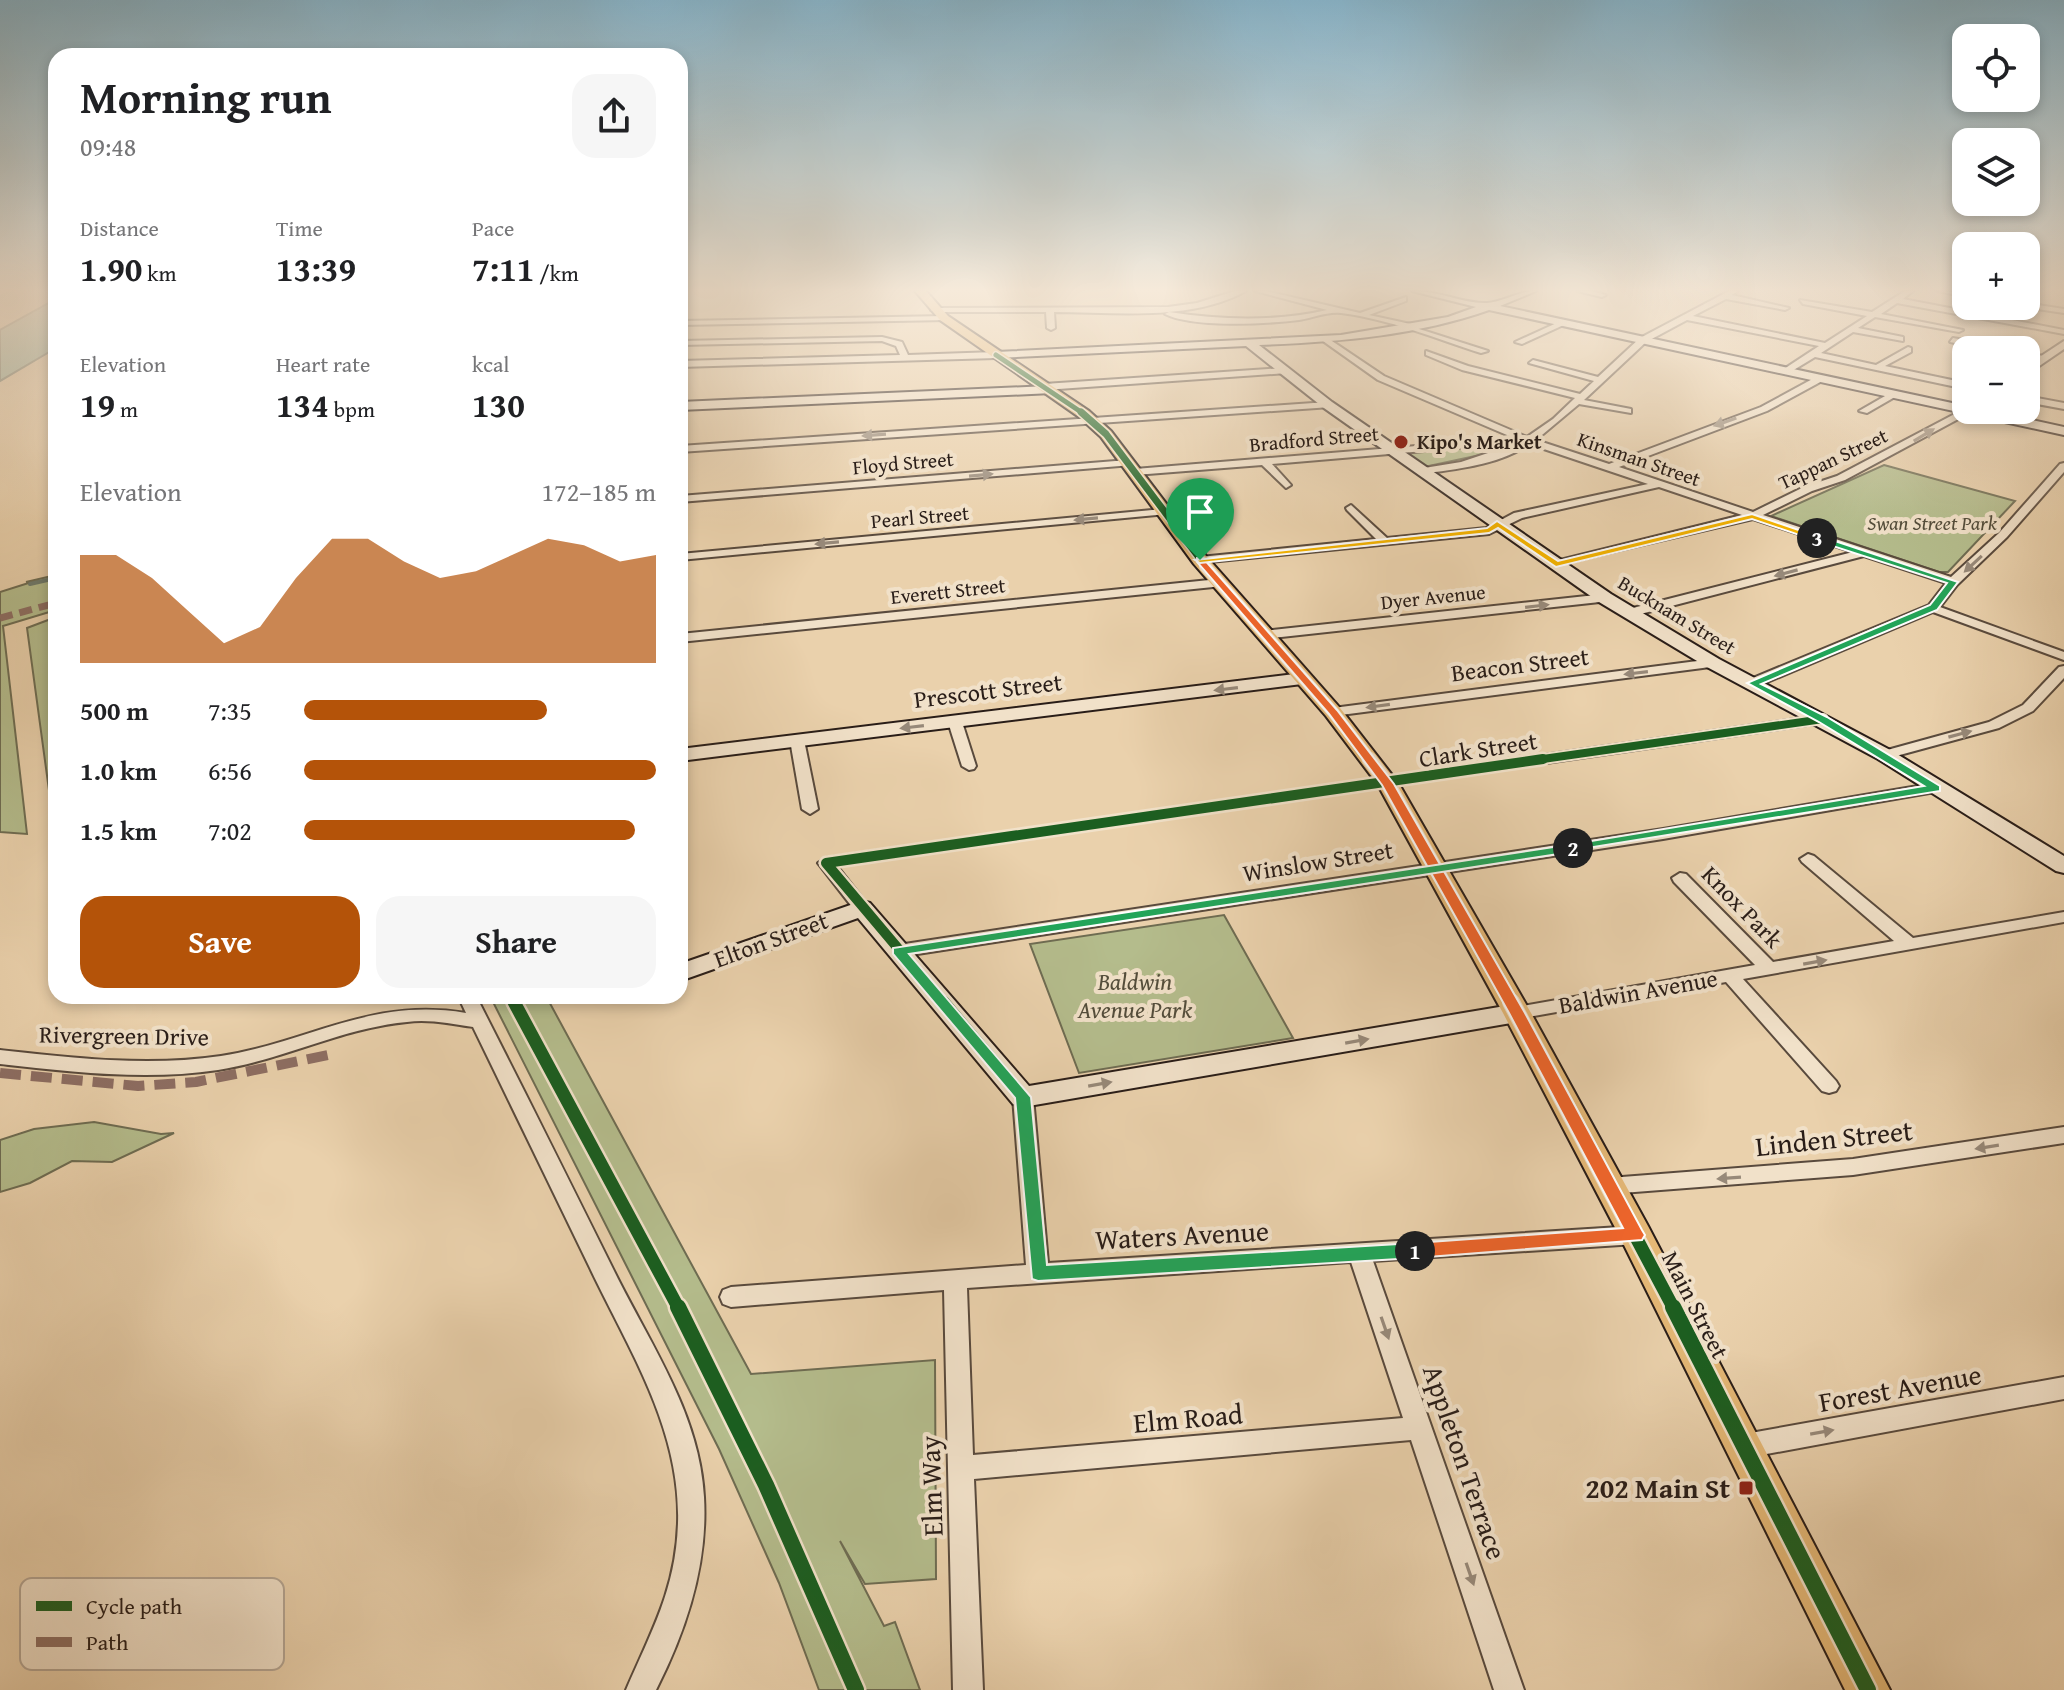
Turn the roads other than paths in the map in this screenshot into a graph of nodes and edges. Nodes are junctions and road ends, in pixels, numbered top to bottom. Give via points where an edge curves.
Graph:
1 (1018, 370) edge
2 (1370, 370) edge
3 (1472, 370) edge
4 (1560, 370) edge
5 (1612, 370) edge
6 (1782, 370) edge
7 (1891, 370) edge
8 (1285, 371) joint
9 (1787, 371) joint
10 (1821, 378) junction
11 (1601, 380) junction
12 (1952, 383) edge
13 (1046, 389) junction
14 (1895, 394) junction
15 (1578, 399) junction
16 (2040, 402) edge
17 (1328, 405) junction
18 (688, 406) edge
19 (1952, 406) edge
20 (2064, 406) edge
21 (1628, 411) dead end
22 (1864, 411) dead end
23 (1952, 419) edge
24 (1091, 420) junction
25 (2032, 424) edge
26 (2064, 431) edge
27 (1527, 440) junction
28 (688, 448) edge
29 (1392, 451) junction
30 (1264, 461) junction
31 (2064, 466) edge
32 (1132, 467) junction
33 (1607, 468) junction
34 (1422, 471) junction
35 (1286, 485) dead end
36 (1658, 485) junction
37 (688, 498) edge
38 (1351, 508) dead end
39 (1163, 512) junction
40 (1752, 516) junction
41 (1497, 524) junction
42 (1385, 542) junction
43 (1862, 553) junction
44 (688, 556) edge
45 (1200, 560) junction
46 (1556, 564) junction
47 (1953, 582) junction
48 (1219, 583) junction
49 (1605, 598) junction
50 (1933, 608) junction
51 (1629, 613) junction
52 (1264, 635) junction
53 (688, 637) edge
54 (2064, 656) edge
55 (1713, 663) junction
56 (2064, 670) edge
57 (1303, 679) junction
58 (1753, 683) junction
59 (2057, 689) edge
60 (1333, 712) junction
61 (1823, 719) junction
62 (955, 722) junction
63 (797, 740) junction
64 (688, 754) edge
65 (1885, 755) junction
66 (969, 766) dead end
67 (1388, 784) junction
68 (1936, 788) junction
69 (810, 809) dead end
70 (1808, 859) dead end
71 (2064, 866) edge
72 (1436, 867) junction
73 (1680, 878) dead end
74 (862, 908) junction
75 (2064, 917) edge
76 (1910, 945) junction
77 (898, 951) junction
78 (688, 970) edge
79 (1770, 970) junction
80 (1730, 976) junction
81 (471, 1004) edge
82 (1517, 1013) junction
83 (480, 1022) junction
84 (0, 1057) edge
85 (1829, 1086) dead end
86 (1023, 1097) junction
87 (2064, 1135) edge
88 (1609, 1186) junction
89 (1636, 1235) junction
90 (1360, 1255) junction
91 (1038, 1273) junction
92 (955, 1280) junction
93 (731, 1297) dead end
94 (2064, 1388) edge
95 (1419, 1428) junction
96 (1745, 1446) junction
97 (963, 1468) junction
98 (641, 1690) edge
99 (968, 1690) edge
100 (1509, 1690) edge
101 (1868, 1690) edge

1 - 13 main road, Main Street
2 - 27 street, Kinsman Street
3 - 15 street
4 - 11 street
5 - 11 street
6 - 9 street
7 - 12 street
8 - 13 street
8 - 17 street, Bucknam Street
9 - 10 street
10 - 14 street
10 -> 33 street via 1764,409
11 - 15 street
13 - 18 street
13 - 24 main road, Main Street
14 - 19 street
14 - 22 street
15 - 21 street
15 - 27 street
16 - 20 street
17 - 24 street
17 - 29 street, Bucknam Street
40 -> 23 street, Tappan Street via 1841,478
24 -> 28 street
24 - 32 main road, Main Street
25 - 26 street
27 - 29 street, Bradford Street
27 - 33 street, Kinsman Street
27 - 34 street via 1491,457
29 - 30 street, Bradford Street
29 - 34 street, Bucknam Street
30 - 32 street, Bradford Street
30 - 35 street
31 -> 47 street
37 -> 32 street, Floyd Street
32 - 39 main road, Main Street
33 - 36 street, Kinsman Street
34 - 41 street, Bucknam Street
36 - 40 street, Kinsman Street
36 - 41 street
38 - 42 street
39 -> 44 street, Pearl Street
39 - 45 main road, Main Street
40 - 43 street, Kinsman Street
40 - 46 street, Tappan Street
41 - 42 street via 1489,531
41 - 46 street, Bucknam Street
42 - 45 street
43 - 47 street, Kinsman Street
43 -> 51 street
45 - 48 main road, Main Street
46 - 49 street, Bucknam Street
47 - 50 street
48 - 52 main road, Main Street
48 - 53 street, Everett Street
49 - 51 street, Bucknam Street
52 -> 49 street, Dyer Avenue
50 - 54 street
50 - 58 street
51 - 55 street, Bucknam Street
52 - 57 main road, Main Street
55 - 58 street, Bucknam Street
55 -> 60 street, Beacon Street
56 - 59 street
57 - 60 main road, Main Street
57 -> 62 street, Prescott Street
58 - 61 street, Bucknam Street
65 -> 59 street via 1994,725
60 - 67 main road, Main Street
61 - 65 street, Bucknam Street
61 - 67 street, Clark Street
62 -> 63 street, Prescott Street
62 - 66 street
63 - 64 street, Prescott Street
63 - 69 street
65 - 68 street, Bucknam Street
67 - 72 main road, Main Street
67 - 74 street, Clark Street via 826,863
68 - 71 street, Bucknam Street
68 - 72 street, Winslow Street
70 - 76 street
72 - 77 street, Winslow Street
72 - 82 main road, Main Street
73 - 79 street, Knox Park
74 - 77 street
74 - 78 street, Elton Street
75 - 76 street, Baldwin Avenue
79 -> 76 street, Baldwin Avenue
77 - 86 street
79 - 80 street, Baldwin Avenue
80 - 82 street, Baldwin Avenue
80 - 85 street
81 - 83 street
86 -> 82 street, Baldwin Avenue
82 - 88 main road, Main Street
83 - 84 street, Rivergreen Drive via 422,1014 393,1017 209,1064 79,1066
83 - 98 street via 683,1444 691,1515 684,1580 670,1627
86 - 91 street
87 -> 88 street, Linden Street via 1853,1167
88 - 89 main road, Main Street
89 - 90 street, Waters Avenue
89 - 96 main road, Main Street
90 - 91 street, Waters Avenue
90 -> 95 street, Appleton Terrace
91 - 92 street, Waters Avenue
92 - 93 street, Waters Avenue
92 - 97 street, Elm Way
96 -> 94 street, Forest Avenue
95 - 97 street, Elm Road
95 -> 100 street, Appleton Terrace
96 - 101 main road, Main Street
97 - 99 street, Elm Way

